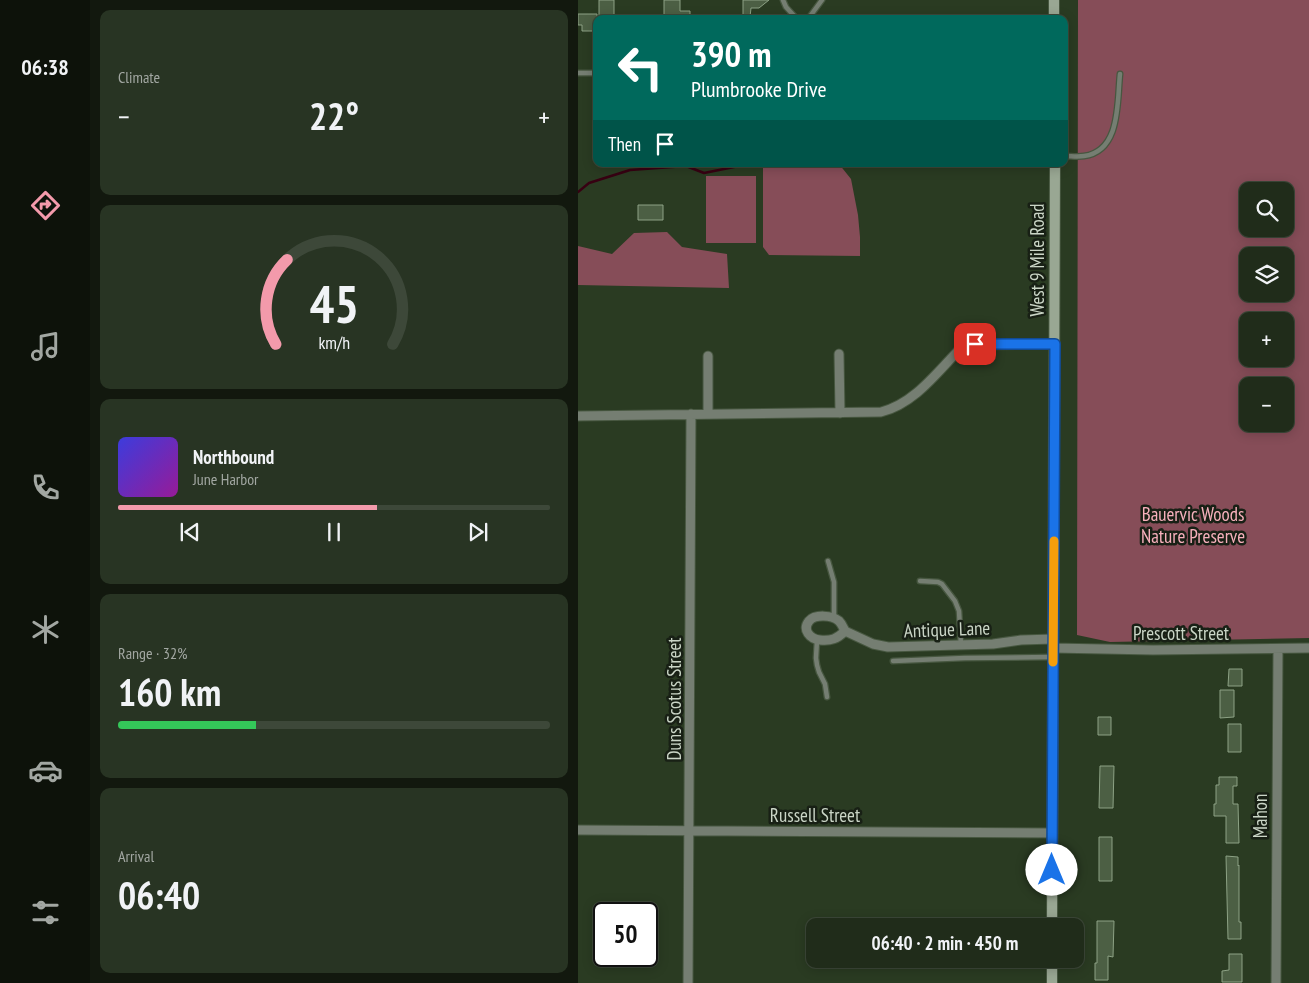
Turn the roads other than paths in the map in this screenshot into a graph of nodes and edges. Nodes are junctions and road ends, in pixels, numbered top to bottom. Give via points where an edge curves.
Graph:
1 (783, 0) edge
2 (822, 0) edge
3 (1054, 0) edge
4 (794, 15) edge
5 (811, 15) edge
6 (1054, 15) edge
7 (578, 73) edge
8 (593, 73) edge
9 (1120, 74) dead end
10 (1068, 156) edge
11 (1055, 167) edge
12 (1055, 344) junction
13 (839, 354) dead end
14 (708, 356) dead end
15 (840, 413) junction
16 (691, 414) junction
17 (708, 414) junction
18 (578, 416) edge
19 (828, 561) dead end
20 (920, 581) dead end
21 (834, 618) junction
22 (845, 631) junction
23 (816, 640) junction
24 (961, 645) junction
25 (1053, 648) junction
26 (1278, 648) junction
27 (1310, 648) edge
28 (893, 661) dead end
29 (827, 697) dead end
30 (578, 830) edge
31 (690, 831) junction
32 (1052, 833) junction
33 (1052, 918) edge
34 (1052, 968) edge
35 (688, 983) edge
36 (1052, 983) edge
37 (1276, 983) edge

1 - 4 lane
2 - 5 lane
3 - 6 main road
7 - 8 lane
9 - 10 lane via 1116,121 1105,145 1084,156
11 - 12 main road, West 9 Mile Road
12 - 15 street via 968,345 898,406 881,412
12 - 25 main road, West 9 Mile Road
13 - 15 street
14 - 17 street
15 - 17 street
16 - 17 street
16 - 18 street
16 - 31 street, Duns Scotus Street
19 - 21 lane via 834,582
20 - 24 lane via 942,584 955,601 959,611
21 - 22 street, Antique Lane
21 - 23 street via 815,617 810,620 808,633
22 - 23 street via 833,640
22 - 24 street, Antique Lane via 879,646
23 - 29 lane via 817,665 826,684
24 - 25 street, Antique Lane via 1021,640
25 - 26 street, Prescott Street
25 - 28 lane via 965,658
25 - 32 main road, West 9 Mile Road
26 - 27 street, Prescott Street
26 - 37 street, Mahon
30 - 31 street, Russell Street
31 - 32 street, Russell Street
31 - 35 street, Duns Scotus Street
32 - 33 main road, West 9 Mile Road
34 - 36 main road

